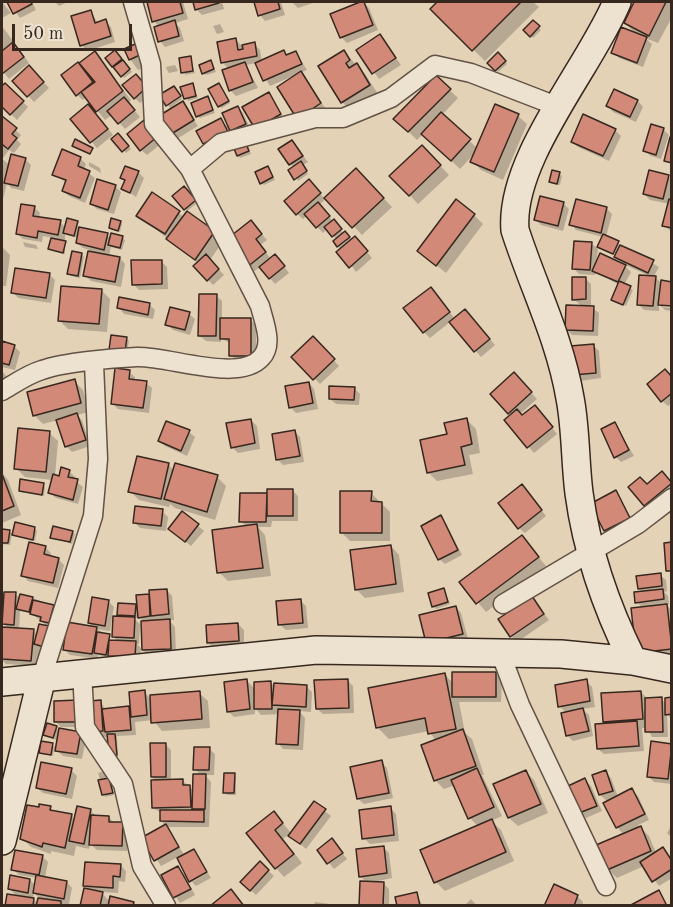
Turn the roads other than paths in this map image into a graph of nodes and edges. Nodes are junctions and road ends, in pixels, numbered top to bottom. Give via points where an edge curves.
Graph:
1 (133, 2) edge
2 (617, 2) edge
3 (560, 107) junction
4 (190, 169) junction
5 (94, 363) junction
6 (2, 391) edge
7 (672, 498) edge
8 (589, 552) junction
9 (503, 604) dead end
10 (500, 652) junction
11 (633, 661) junction
12 (672, 669) edge
13 (82, 672) junction
14 (42, 676) junction
15 (2, 682) edge
16 (2, 841) edge
17 (606, 886) dead end
18 (166, 906) edge

1 - 4 street via 151,64 154,124
2 - 3 street
3 - 4 street via 471,73 435,65 391,98 343,118 315,118 222,143
3 - 8 street via 536,149 516,198 515,230 555,337 571,399 579,493
4 - 5 street via 260,306 267,349 260,360 245,368 222,369 138,357
5 - 6 street via 41,370
5 - 14 street via 98,459 93,516
7 - 8 street via 638,524
8 - 9 street
8 - 11 street via 610,613
10 - 11 street
10 - 13 street via 316,650
10 - 17 street via 520,705
11 - 12 street
13 - 14 street
13 - 18 street via 85,727 123,784 142,866
14 - 15 street
14 - 16 street

